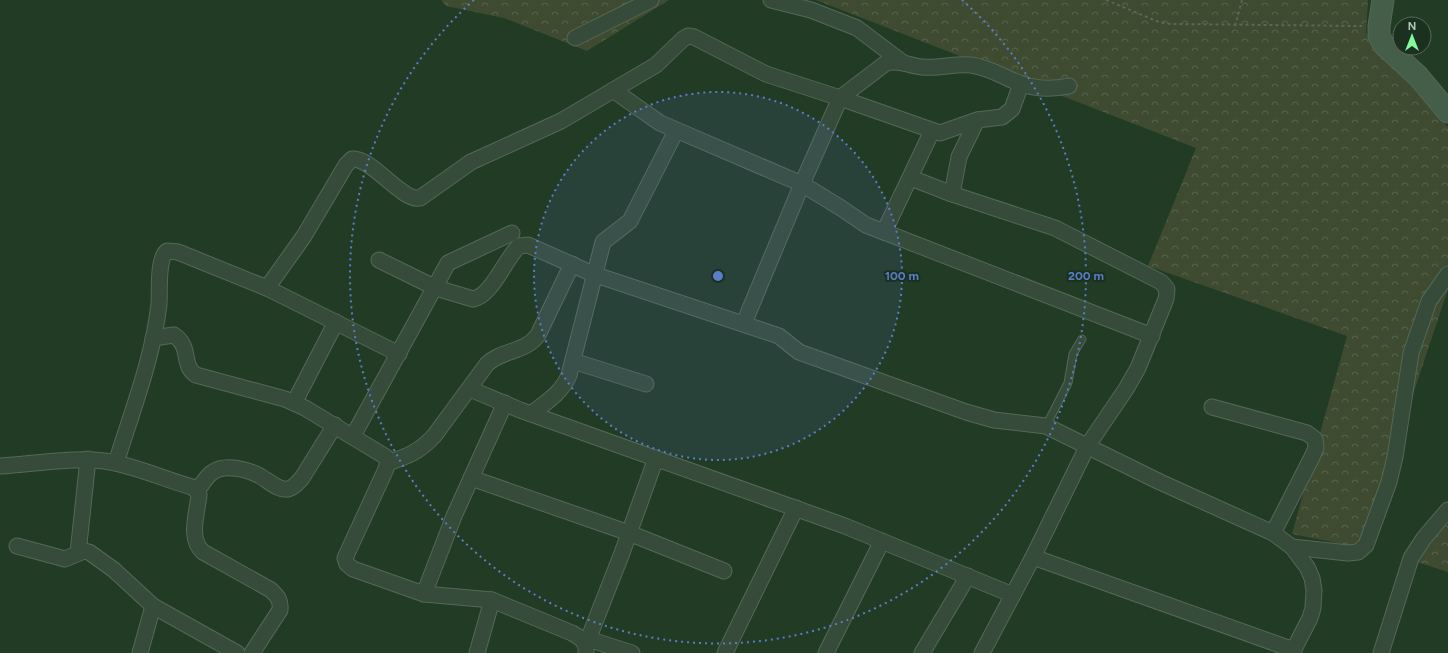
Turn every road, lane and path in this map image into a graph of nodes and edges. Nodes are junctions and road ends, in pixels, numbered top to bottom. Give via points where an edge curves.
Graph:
1 (651, 0) edge
2 (771, 0) edge
3 (1106, 0) edge
4 (1242, 0) edge
5 (1383, 0) edge
6 (1235, 26) junction
7 (1378, 26) junction
8 (575, 38) dead end
9 (902, 62) junction
10 (1021, 84) junction
11 (1069, 86) dead end
12 (614, 90) junction
13 (840, 98) junction
14 (1448, 112) edge
15 (978, 120) junction
16 (676, 131) junction
17 (932, 131) junction
18 (911, 178) junction
19 (802, 184) junction
20 (952, 194) junction
21 (884, 232) junction
22 (512, 233) dead end
23 (379, 260) dead end
24 (572, 264) junction
25 (593, 274) junction
26 (1448, 274) edge
27 (267, 288) junction
28 (436, 288) junction
29 (336, 322) junction
30 (744, 323) junction
31 (1152, 336) junction
32 (153, 338) junction
33 (1082, 339) dead end
34 (399, 354) junction
35 (572, 361) junction
36 (646, 384) dead end
37 (470, 389) junction
38 (294, 403) junction
39 (505, 403) junction
40 (1212, 408) dead end
41 (531, 414) junction
42 (335, 425) junction
43 (1046, 426) junction
44 (353, 436) junction
45 (1088, 445) junction
46 (656, 458) junction
47 (88, 459) junction
48 (116, 463) junction
49 (388, 463) junction
50 (0, 466) edge
51 (471, 478) junction
52 (197, 491) junction
53 (796, 508) junction
54 (1448, 510) edge
55 (630, 533) junction
56 (1273, 534) junction
57 (882, 541) junction
58 (17, 546) dead end
59 (1292, 547) junction
60 (78, 553) junction
61 (1034, 557) junction
62 (724, 571) dead end
63 (968, 576) junction
64 (424, 594) junction
65 (1013, 595) junction
66 (492, 600) junction
67 (153, 606) junction
68 (587, 646) edge
69 (1293, 651) edge
70 (140, 653) edge
71 (237, 653) edge
72 (252, 653) edge
73 (477, 653) edge
74 (632, 653) edge
75 (725, 653) edge
76 (826, 653) edge
77 (922, 653) edge
78 (982, 653) edge
79 (1381, 653) edge

1 - 8 street
2 - 9 street via 811,10 857,28
3 - 6 path via 1159,22
4 - 6 path
5 - 7 street
6 - 7 path
7 - 14 street via 1379,36 1384,45 1418,76
9 - 10 street via 922,67 970,65 993,71
9 - 13 street via 886,63
10 - 11 street via 1039,89
10 - 15 street via 1015,103 1007,115
12 - 13 street via 656,65 688,36 766,74
12 - 16 street via 644,113
12 - 27 street via 561,121 471,162 417,199 410,197 363,162 352,159 304,236
13 - 17 street
13 - 19 street
15 - 17 street via 940,133
15 - 20 street via 959,157
16 - 19 street
16 - 25 street via 630,221 603,242
17 - 18 street
18 - 20 street
18 - 21 street
19 - 21 street via 866,226
19 - 30 street
20 - 31 street via 1055,228 1162,282 1167,294
21 - 31 street
22 - 28 street via 452,260
23 - 28 street
24 - 25 street
24 - 28 street via 521,244 488,289 478,298 467,299
24 - 37 street via 532,344 494,357
25 - 30 street
25 - 35 street
26 - 59 street via 1429,301 1411,352 1395,457 1389,482 1366,545 1358,552 1348,553
27 - 29 street
27 - 32 street via 178,252 167,251 162,260 159,304
28 - 34 street
29 - 34 street
29 - 38 street
30 - 43 street via 779,336 799,352 966,412 994,420
31 - 45 street via 1126,389
32 - 38 street via 174,335 179,338 184,344 188,367 196,375 254,389
32 - 48 street
33 - 43 lane via 1073,354 1068,383
34 - 44 street
35 - 36 street
35 - 41 street via 564,386 558,394
37 - 39 street
37 - 49 street via 424,447 414,454
38 - 42 street
39 - 41 street
39 - 51 street
40 - 56 street via 1306,432 1315,439 1316,448
41 - 46 street
42 - 44 street
42 - 52 street via 302,478 288,489 281,489 248,471 229,468 213,471
43 - 45 street
44 - 49 street via 386,457
45 - 56 street via 1160,482
45 - 61 street
46 - 53 street
46 - 55 street
47 - 48 street
47 - 50 street
47 - 60 street
48 - 52 street
49 - 64 street via 345,558 353,569
51 - 55 street
51 - 64 street
52 - 72 street via 199,495 194,540 197,547 271,590 279,598 280,610
53 - 57 street
53 - 75 street
54 - 79 street via 1411,558
55 - 62 street
55 - 68 street
56 - 59 street
57 - 63 street
57 - 76 street
58 - 60 street via 65,559
59 - 69 street via 1307,567 1314,590 1310,618
60 - 67 street via 89,552 99,558
61 - 65 street
61 - 69 street
63 - 65 street
63 - 77 street
64 - 66 street
65 - 78 street
66 - 68 street via 572,633 581,638
66 - 73 street
67 - 70 street
67 - 71 street
68 - 74 street

